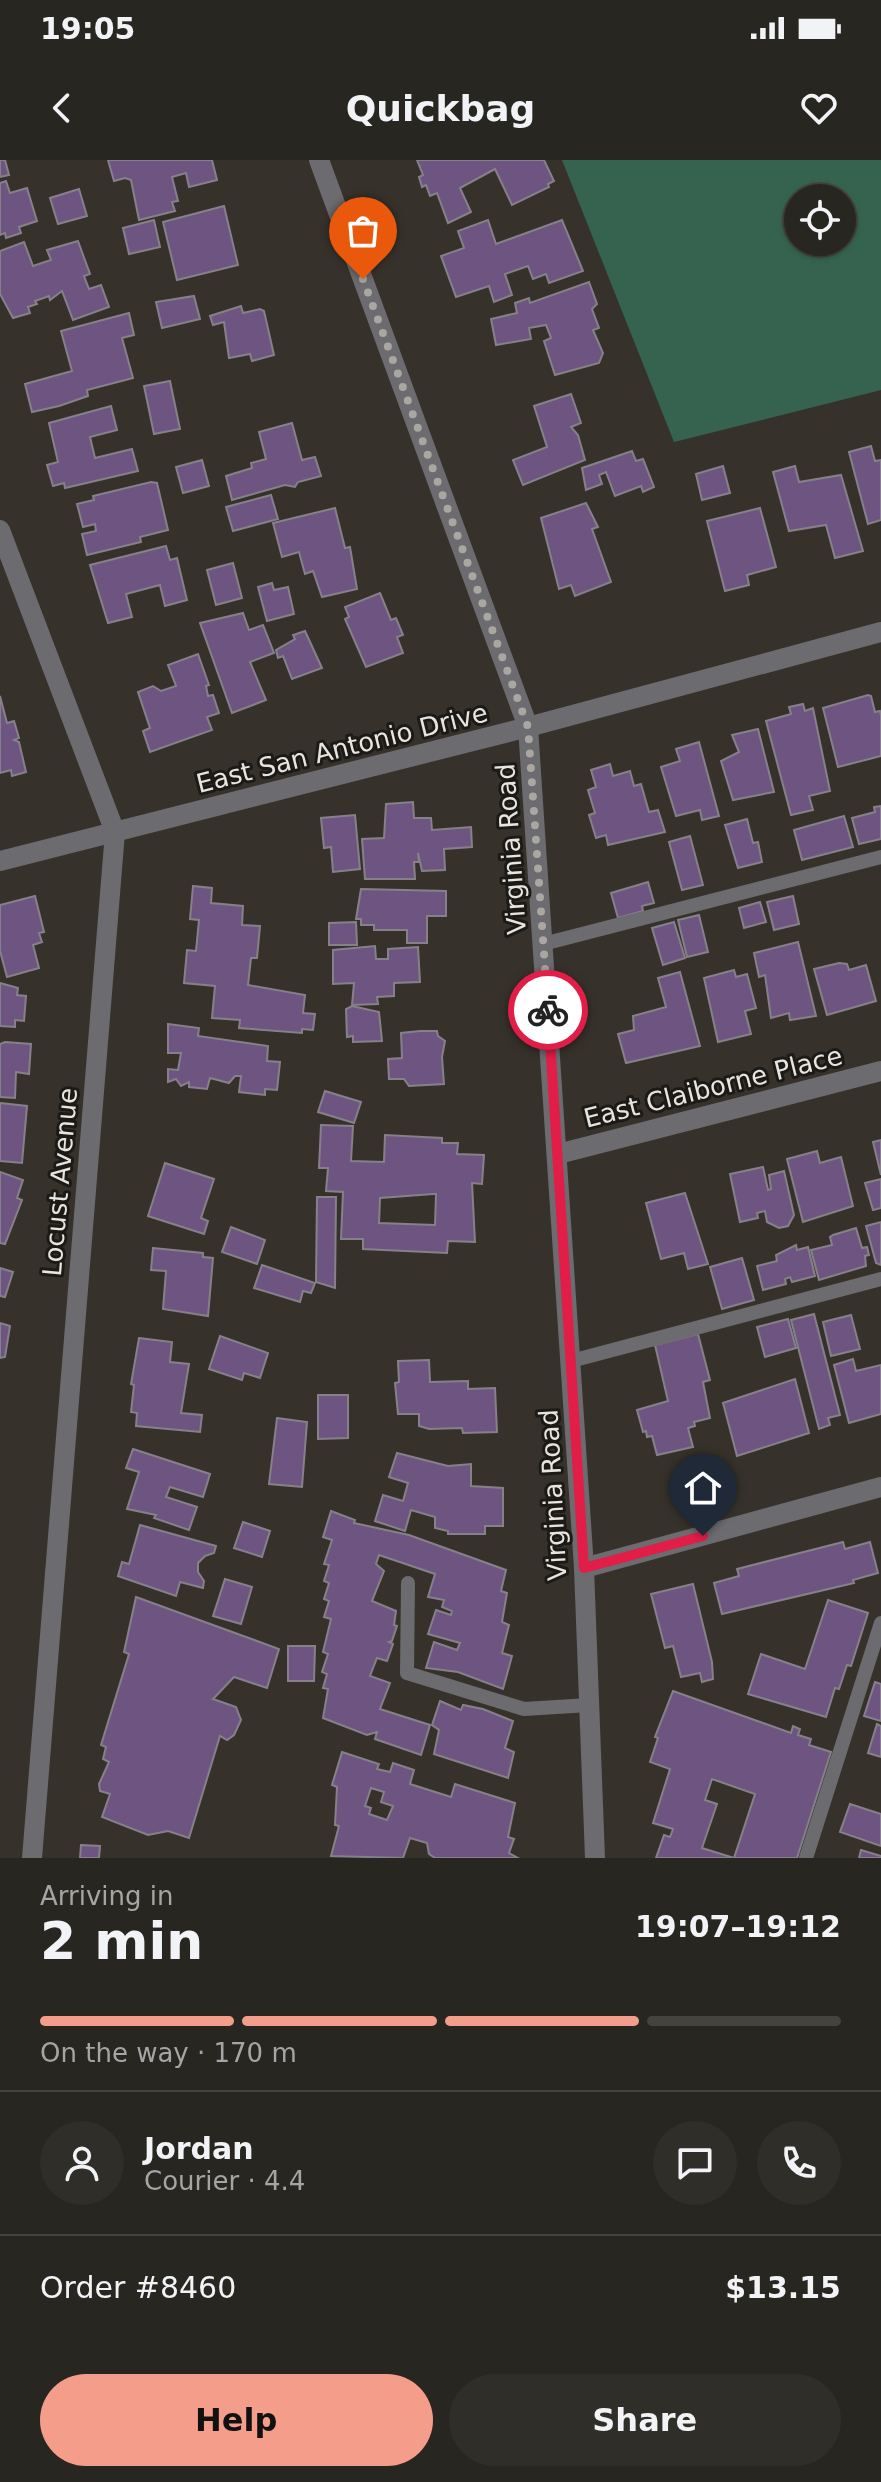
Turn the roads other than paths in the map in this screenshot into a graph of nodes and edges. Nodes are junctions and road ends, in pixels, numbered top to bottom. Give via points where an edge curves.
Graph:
1 (319, 160) edge
2 (0, 530) edge
3 (881, 632) edge
4 (528, 727) junction
5 (115, 832) junction
6 (881, 857) edge
7 (0, 861) edge
8 (543, 944) junction
9 (881, 1071) edge
10 (558, 1154) junction
11 (881, 1279) edge
12 (571, 1361) junction
13 (881, 1487) edge
14 (584, 1568) junction
15 (408, 1583) dead end
16 (881, 1623) edge
17 (589, 1705) junction
18 (32, 1858) edge
19 (595, 1858) edge
20 (806, 1858) edge

1 - 4 street, Virginia Road
2 - 5 street, Locust Avenue
3 - 4 street, East San Antonio Drive
4 - 5 street, East San Antonio Drive
4 - 8 street, Virginia Road
5 - 7 street, East San Antonio Drive
5 - 18 street, Locust Avenue
6 - 8 lane
8 - 10 street, Virginia Road
9 - 10 street, East Claiborne Place
10 - 12 street, Virginia Road
11 - 12 lane
12 - 14 street, Virginia Road
13 - 14 street
14 - 17 street, Virginia Road
15 - 17 lane via 407,1673 524,1709
16 - 20 lane
17 - 19 street, Virginia Road

